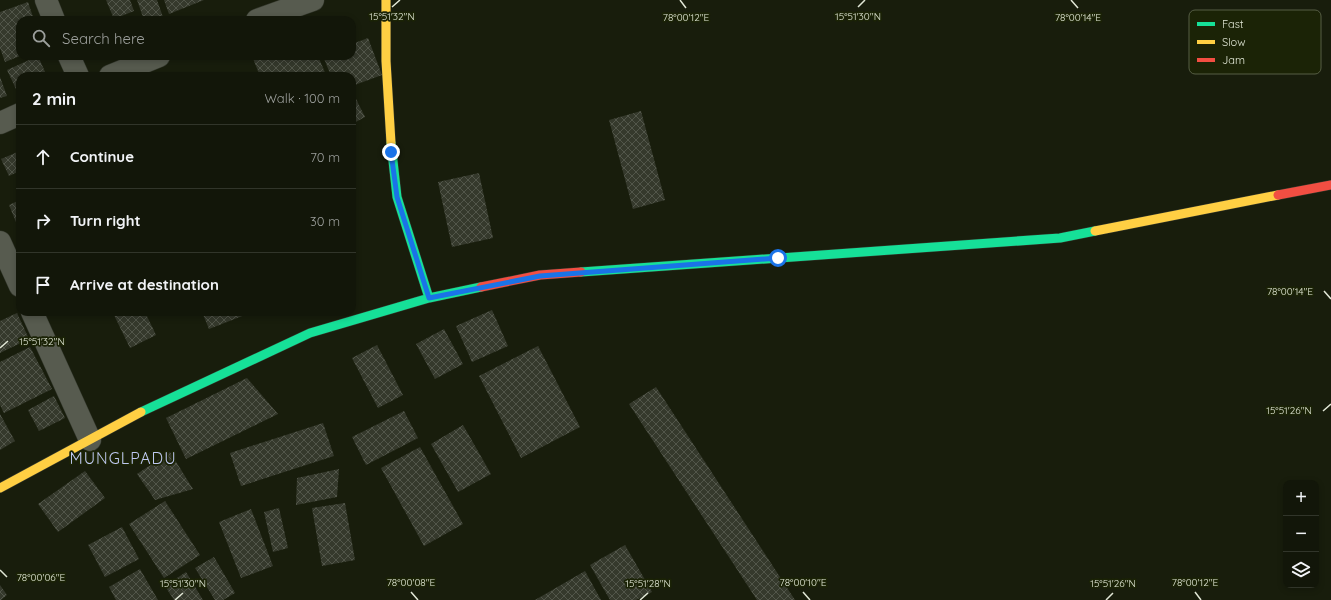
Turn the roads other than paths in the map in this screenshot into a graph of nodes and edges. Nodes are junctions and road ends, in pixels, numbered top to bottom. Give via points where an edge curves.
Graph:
1 (46, 0) edge
2 (313, 0) edge
3 (386, 0) edge
4 (52, 16) edge
5 (268, 16) edge
6 (72, 60) edge
7 (149, 60) edge
8 (76, 72) edge
9 (120, 72) edge
10 (16, 116) edge
11 (0, 123) edge
12 (1331, 185) edge
13 (0, 242) edge
14 (16, 277) edge
15 (429, 298) junction
16 (34, 316) edge
17 (90, 440) junction
18 (0, 488) edge

1 - 4 street
2 - 5 street
3 - 15 main road via 387,84 391,152 397,197
6 - 8 street
7 - 9 street
10 - 11 street
12 - 15 main road via 1060,238 540,276
13 - 14 street
15 - 17 main road via 310,333 148,408
16 - 17 street
17 - 18 main road

